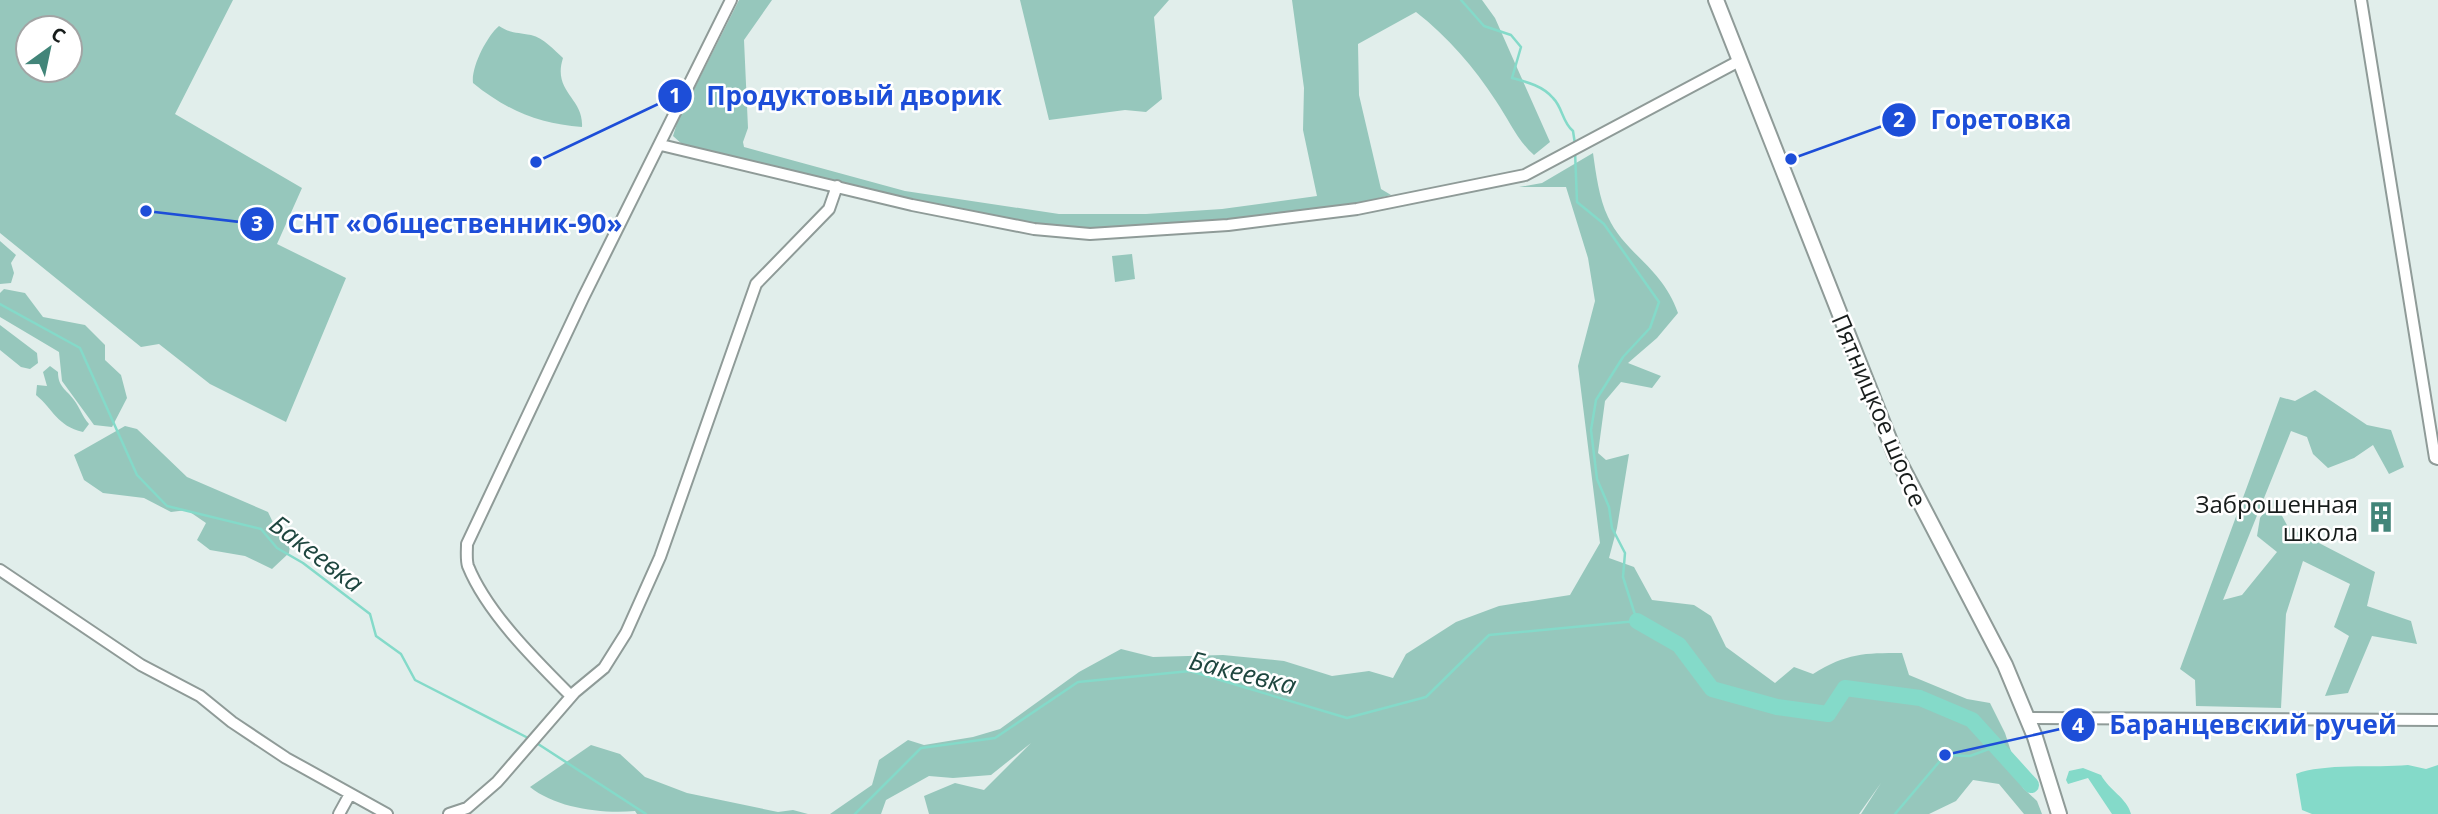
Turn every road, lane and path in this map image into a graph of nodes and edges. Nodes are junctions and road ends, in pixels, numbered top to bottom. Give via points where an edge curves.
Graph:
1 (731, 0) edge
2 (1716, 0) edge
3 (2361, 0) edge
4 (1739, 61) junction
5 (661, 145) junction
6 (837, 187) junction
7 (2438, 459) edge
8 (0, 570) edge
9 (571, 696) junction
10 (2028, 718) junction
11 (2438, 720) edge
12 (350, 794) junction
13 (382, 811) edge
14 (453, 813) edge
15 (339, 814) edge
16 (399, 814) edge
17 (2059, 814) edge

1 - 5 street
2 - 4 main road, Пятницкое шоссе
3 - 7 street
4 - 6 street via 1525,175 1357,209 1228,225 1090,234 990,221
4 - 10 main road, Пятницкое шоссе via 1895,454
5 - 6 street
5 - 9 street via 467,544 467,564 488,600 528,652
6 - 9 street via 829,209 756,284 664,544 626,633 604,668
8 - 12 street via 141,665 200,696 286,758
9 - 14 street via 497,782 467,808
10 - 11 street
10 - 17 main road, Пятницкое шоссе
12 - 13 street
12 - 15 street
13 - 16 street

